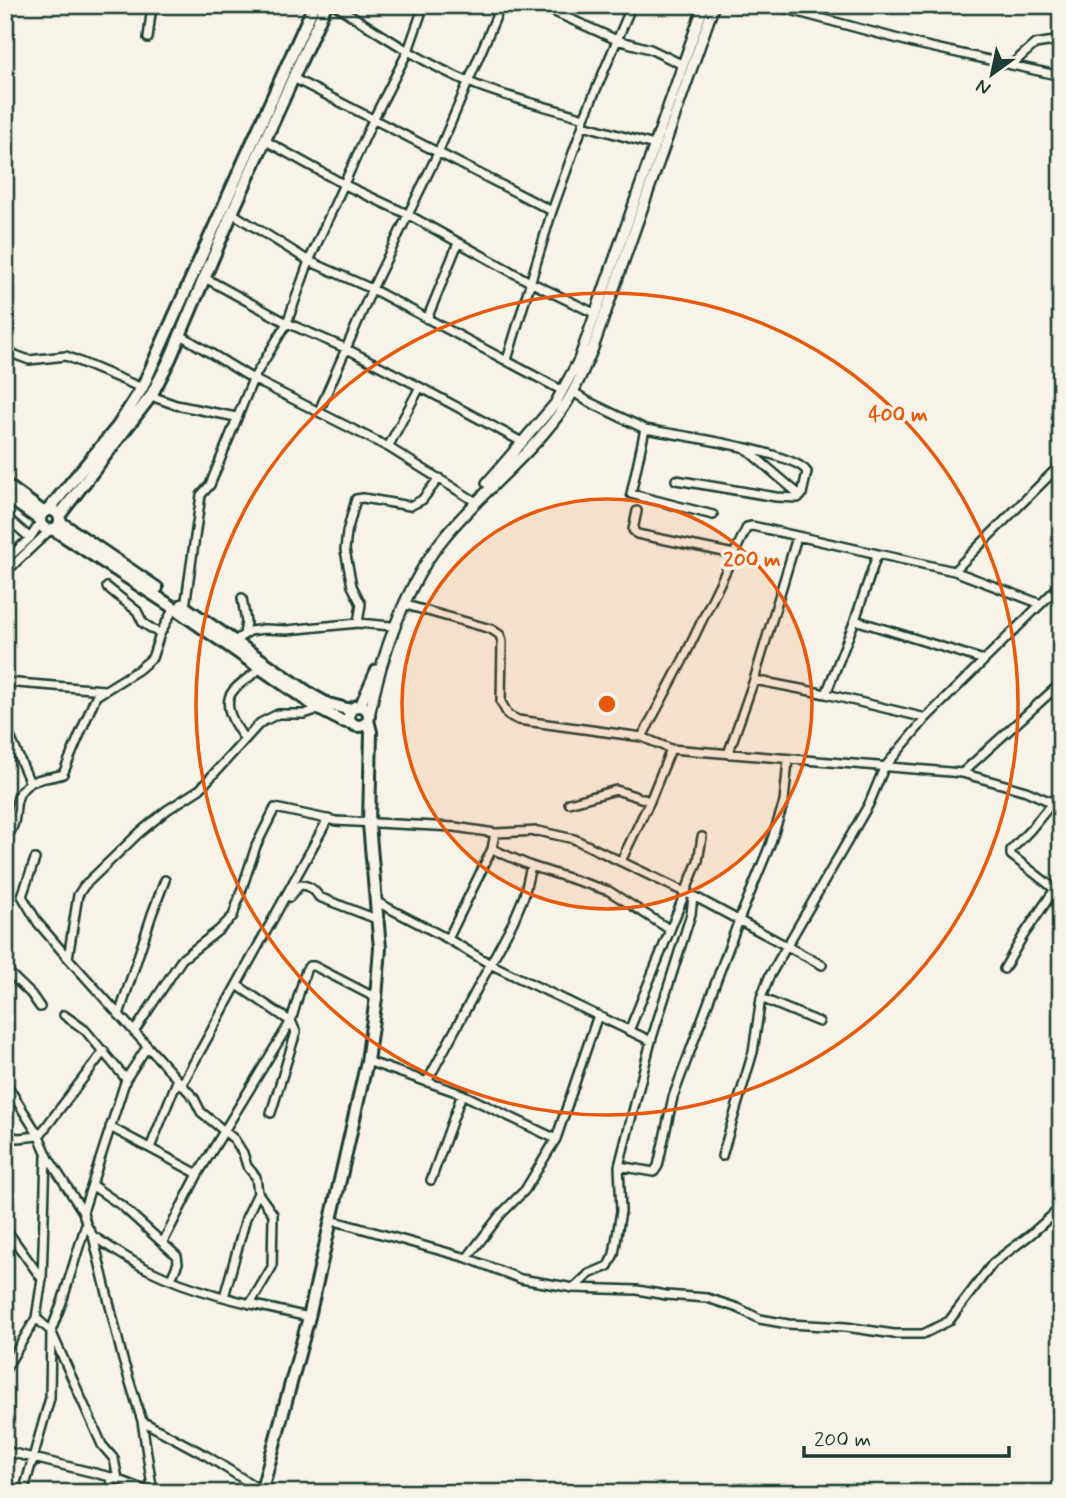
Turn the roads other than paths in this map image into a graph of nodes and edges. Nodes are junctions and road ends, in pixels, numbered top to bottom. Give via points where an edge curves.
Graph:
1 (152, 5) edge
2 (314, 5) edge
3 (326, 5) edge
4 (335, 5) edge
5 (424, 5) edge
6 (501, 5) edge
7 (539, 5) edge
8 (632, 5) edge
9 (704, 5) edge
10 (714, 5) edge
11 (772, 5) edge
12 (148, 38) dead end
13 (617, 40) junction
14 (1061, 40) edge
15 (408, 51) junction
16 (683, 65) junction
17 (1011, 65) junction
18 (1061, 76) edge
19 (293, 78) junction
20 (468, 82) junction
21 (373, 120) junction
22 (584, 122) junction
23 (264, 140) junction
24 (654, 145) junction
25 (438, 153) junction
26 (345, 185) junction
27 (552, 211) junction
28 (232, 213) junction
29 (407, 214) junction
30 (458, 243) junction
31 (309, 261) junction
32 (205, 278) junction
33 (530, 282) junction
34 (372, 289) junction
35 (596, 314) junction
36 (426, 318) junction
37 (288, 323) junction
38 (179, 334) junction
39 (345, 348) junction
40 (5, 351) edge
41 (507, 360) junction
42 (253, 379) junction
43 (420, 387) junction
44 (563, 391) junction
45 (146, 392) junction
46 (574, 392) junction
47 (319, 411) junction
48 (236, 417) junction
49 (645, 429) junction
50 (522, 442) junction
51 (388, 447) junction
52 (744, 447) junction
53 (1061, 464) edge
54 (439, 478) junction
55 (676, 480) dead end
56 (5, 484) edge
57 (5, 495) edge
58 (801, 496) junction
59 (473, 500) junction
60 (637, 511) dead end
61 (713, 515) dead end
62 (5, 516) edge
63 (49, 520) junction
64 (797, 537) junction
65 (30, 538) junction
66 (734, 554) junction
67 (877, 555) junction
68 (5, 561) edge
69 (954, 571) junction
70 (5, 573) edge
71 (1061, 584) edge
72 (107, 587) dead end
73 (242, 598) dead end
74 (1041, 604) junction
75 (406, 605) junction
76 (180, 608) junction
77 (855, 620) junction
78 (358, 623) junction
79 (391, 626) junction
80 (160, 634) junction
81 (244, 634) junction
82 (234, 642) junction
83 (984, 660) junction
84 (260, 668) junction
85 (754, 680) junction
86 (5, 682) edge
87 (1061, 683) edge
88 (104, 690) junction
89 (825, 694) junction
90 (355, 708) junction
91 (319, 709) junction
92 (926, 718) junction
93 (362, 721) junction
94 (9, 734) dead end
95 (642, 737) junction
96 (244, 738) junction
97 (671, 749) junction
98 (728, 754) junction
99 (788, 760) junction
100 (884, 768) junction
101 (962, 773) junction
102 (30, 783) junction
103 (1061, 792) edge
104 (650, 801) junction
105 (1051, 802) junction
106 (569, 803) dead end
107 (1061, 810) edge
108 (328, 819) junction
109 (369, 824) junction
110 (495, 833) junction
111 (702, 837) dead end
112 (5, 838) edge
113 (492, 849) junction
114 (35, 859) dead end
115 (621, 861) junction
116 (531, 866) junction
117 (165, 880) dead end
118 (684, 892) junction
119 (1058, 892) edge
120 (693, 897) junction
121 (377, 902) junction
122 (279, 910) junction
123 (379, 920) junction
124 (739, 920) junction
125 (669, 929) junction
126 (448, 939) junction
127 (788, 947) junction
128 (68, 958) junction
129 (490, 964) junction
130 (822, 965) dead end
131 (5, 969) edge
132 (1004, 969) dead end
133 (237, 985) junction
134 (376, 998) junction
135 (761, 998) junction
136 (40, 1007) dead end
137 (64, 1015) dead end
138 (119, 1015) junction
139 (598, 1015) junction
140 (290, 1021) junction
141 (819, 1022) dead end
142 (629, 1031) junction
143 (134, 1032) junction
144 (651, 1041) junction
145 (147, 1048) junction
146 (104, 1051) junction
147 (366, 1061) junction
148 (126, 1079) junction
149 (428, 1080) junction
150 (5, 1082) edge
151 (179, 1084) junction
152 (462, 1094) junction
153 (271, 1113) dead end
154 (110, 1127) junction
155 (223, 1131) junction
156 (5, 1134) edge
157 (39, 1136) junction
158 (556, 1139) junction
159 (150, 1148) junction
160 (46, 1152) junction
161 (722, 1156) dead end
162 (619, 1166) junction
163 (198, 1174) junction
164 (431, 1180) dead end
165 (93, 1186) junction
166 (258, 1193) junction
167 (1061, 1205) edge
168 (83, 1212) junction
169 (331, 1220) junction
170 (86, 1224) junction
171 (5, 1228) edge
172 (93, 1236) junction
173 (163, 1242) junction
174 (467, 1258) junction
175 (42, 1279) junction
176 (171, 1279) junction
177 (574, 1288) junction
178 (224, 1297) junction
179 (250, 1304) junction
180 (309, 1317) junction
181 (36, 1318) junction
182 (51, 1331) junction
183 (5, 1370) edge
184 (142, 1420) junction
185 (5, 1451) edge
186 (32, 1457) junction
187 (115, 1478) junction
188 (262, 1492) edge
189 (23, 1493) edge
190 (112, 1493) edge

1 - 12 street
2 - 45 main road
3 - 19 main road
4 - 15 street
5 - 15 street
6 - 20 street
7 - 13 street
8 - 13 street
9 - 16 street
10 - 46 street
11 - 17 street
13 - 16 street
13 - 22 street
14 - 17 street via 1035,44
15 - 20 street
15 - 21 street
16 - 24 street
17 - 18 street
19 - 21 street
19 - 23 main road
20 - 22 street
20 - 25 street
21 - 25 street
21 - 26 street
22 - 24 street
22 - 27 street
23 - 26 street
23 - 28 main road
24 - 35 street
25 - 27 street
25 - 29 street
26 - 29 street
26 - 31 street
27 - 33 street
28 - 31 street
28 - 32 main road
29 - 30 street
29 - 34 street
30 - 33 street
30 - 36 street
31 - 34 street
31 - 37 street
32 - 37 street
32 - 38 main road
33 - 35 street
33 - 41 street
34 - 36 street
34 - 39 street
35 - 44 street
36 - 41 street
37 - 39 street
37 - 42 street
38 - 42 street
38 - 45 main road via 170,359
39 - 43 street
39 - 47 street
40 - 45 street via 29,360 66,356
41 - 44 street
42 - 47 street
42 - 48 street
43 - 50 street
43 - 51 street
44 - 50 street
45 - 48 street via 176,405
45 - 63 main road
46 - 49 street
46 - 75 street via 541,436 444,537
47 - 51 street
48 - 76 street via 210,485 201,495
49 - 52 street
49 - 61 street via 630,493
50 - 59 street
51 - 54 street
52 - 58 street
52 - 58 street via 805,467
53 - 69 street
54 - 59 street
54 - 78 street via 422,500 411,506 356,499 345,550 352,586 361,604
55 - 58 street via 776,497
56 - 63 main road
57 - 63 main road
59 - 79 street via 442,532 414,574
60 - 66 street via 633,530 637,534
62 - 65 street
63 - 65 street
63 - 70 street
63 - 76 main road
64 - 66 street via 747,527
64 - 67 street
64 - 85 street
65 - 68 street
66 - 95 street
67 - 69 street
67 - 77 street
69 - 74 street
71 - 74 street
72 - 80 street
73 - 81 street
74 - 83 street
75 - 93 street
75 - 95 street via 500,635 501,702 514,719
76 - 80 street
76 - 82 main road
76 - 84 main road
77 - 83 street
77 - 89 street
78 - 79 street
78 - 81 street
79 - 90 street via 377,667
80 - 88 street via 152,657
81 - 82 street
82 - 90 main road via 328,704
83 - 92 street
84 - 91 main road
84 - 96 street via 229,699 233,723
85 - 89 street
85 - 98 street
86 - 88 street
87 - 101 street
88 - 102 street via 96,696 63,774
89 - 92 street
90 - 93 main road via 349,715
90 - 93 main road via 366,709
91 - 93 main road via 342,721
91 - 96 street via 278,714
92 - 100 street
93 - 109 main road via 371,732
94 - 102 street
95 - 97 street
96 - 128 street via 200,789 167,810 80,890
97 - 98 street
97 - 104 street
98 - 99 street
99 - 100 street
99 - 124 street via 784,802
100 - 101 street
100 - 127 street via 869,804
101 - 105 street
102 - 112 street via 18,794 13,829
103 - 105 street
104 - 106 street via 616,790
104 - 115 street
105 - 107 street
105 - 119 street via 1011,855
108 - 109 street
108 - 122 street
108 - 143 street via 275,807 256,846 233,916 182,959
109 - 110 street
109 - 121 main road
110 - 113 street
110 - 115 street via 538,831 574,839
111 - 118 street via 698,861
113 - 116 street
113 - 126 street
114 - 128 street via 22,896
115 - 118 street
116 - 125 street via 609,891
116 - 129 street via 524,896
117 - 138 street
118 - 120 street
118 - 125 street
119 - 132 street
120 - 124 street
120 - 144 street
121 - 123 main road
121 - 126 street
122 - 123 street via 300,885 306,885 319,897
122 - 133 street
123 - 134 main road
124 - 127 street
124 - 162 street via 673,1097 657,1169
125 - 142 street
126 - 129 street
127 - 130 street
127 - 135 street
128 - 138 street
129 - 139 street
129 - 149 street
131 - 136 street
133 - 140 street
133 - 151 street
134 - 140 street via 309,966
134 - 147 main road
135 - 141 street
135 - 161 street via 753,1052
137 - 146 street
138 - 143 street
139 - 142 street
139 - 158 street
140 - 153 street via 296,1032
140 - 155 street
142 - 144 street
143 - 145 street
144 - 162 street
145 - 148 street
145 - 151 street
146 - 148 street
146 - 157 street
147 - 149 street
147 - 169 main road
148 - 154 street
149 - 152 street
150 - 157 street
151 - 155 street
151 - 159 street
152 - 158 street
152 - 164 street
154 - 159 street
154 - 165 street
155 - 163 street
155 - 166 street via 243,1153 256,1177
156 - 157 street
157 - 160 street
158 - 174 street via 525,1190
159 - 163 street
160 - 168 street
160 - 175 street
162 - 177 street via 621,1211 614,1254 608,1266 589,1274
163 - 173 street
165 - 168 street
165 - 173 street
166 - 178 street via 246,1218
166 - 179 street via 273,1214 272,1267
167 - 177 street via 993,1263 949,1321 923,1334 788,1324 760,1319 707,1298
168 - 170 street
169 - 174 street
169 - 180 main road
170 - 172 street
170 - 182 street
171 - 175 street
172 - 176 street
172 - 184 street
173 - 176 street via 178,1259
174 - 177 street via 521,1279
175 - 181 street
176 - 178 street
178 - 179 street
179 - 180 street
180 - 188 main road
181 - 182 street
181 - 183 street
182 - 186 street via 50,1398
182 - 187 street via 102,1445 115,1461
184 - 187 street via 153,1493
184 - 188 street
185 - 186 street
186 - 187 street
186 - 189 street
187 - 190 street

